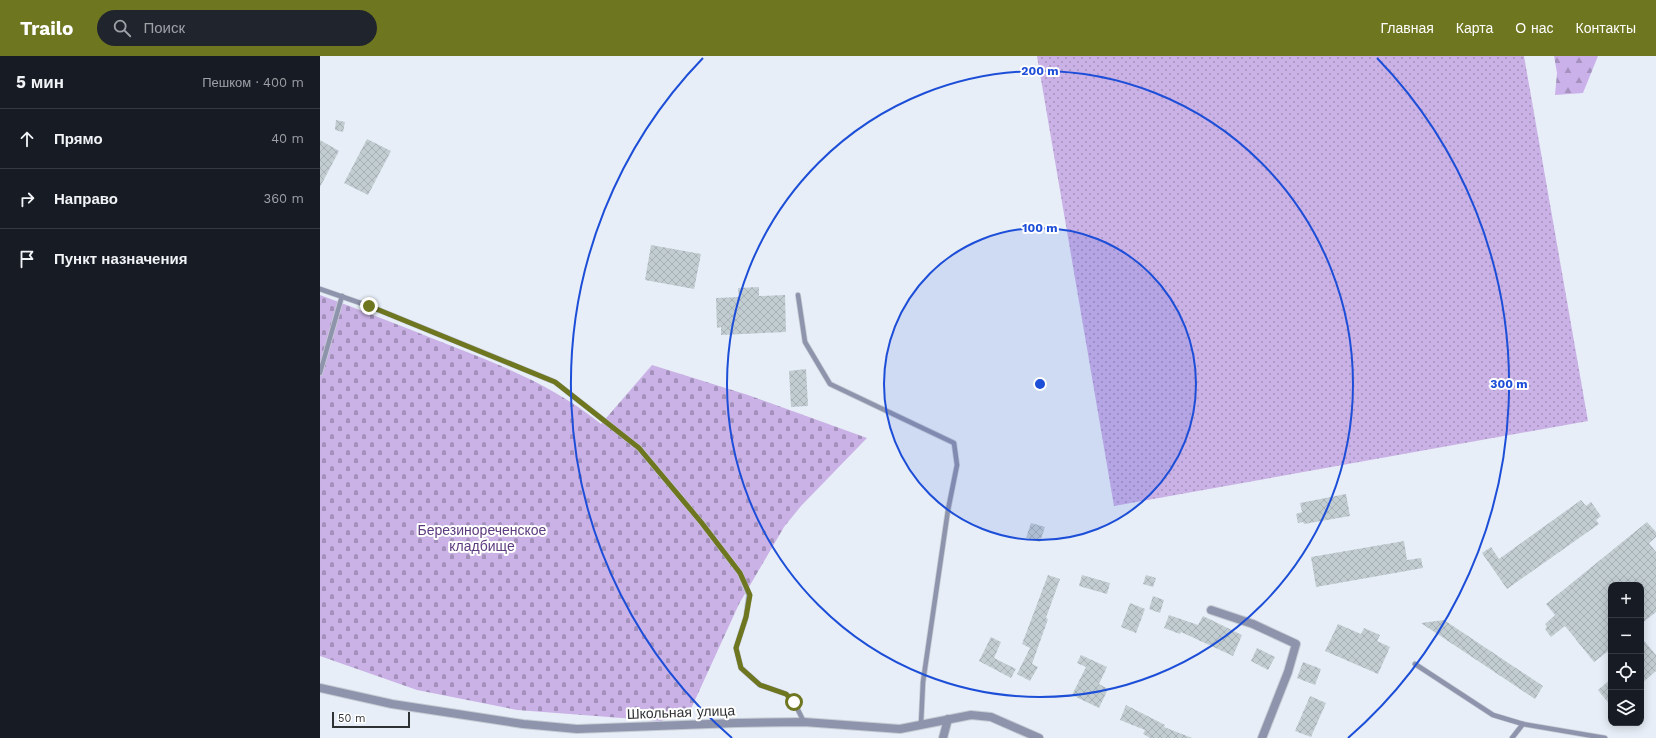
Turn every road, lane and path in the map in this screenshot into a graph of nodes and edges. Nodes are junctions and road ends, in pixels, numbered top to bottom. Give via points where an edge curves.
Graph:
1 (320, 289) edge
2 (798, 295) dead end
3 (342, 296) junction
4 (320, 373) edge
5 (1211, 610) dead end
6 (1415, 664) dead end
7 (320, 688) edge
8 (948, 719) junction
9 (804, 722) junction
10 (921, 724) junction
11 (1523, 724) junction
12 (943, 738) edge
13 (1040, 738) edge
14 (1262, 738) edge
15 (1512, 738) edge
16 (1605, 738) edge

1 - 3 lane
2 - 10 lane via 805,342 830,384 954,443 957,465 923,682
3 - 4 lane
3 - 9 lane via 555,382 639,448 740,573 750,595 736,648 741,668 760,685 786,694 794,702
5 - 14 street via 1253,624 1296,644 1288,672
6 - 11 lane via 1493,715
7 - 9 street, Школьная улица via 392,704 523,724 577,729
8 - 10 street, Школьная улица
8 - 12 street
8 - 13 street, Школьная улица via 971,715 991,717
9 - 10 street, Школьная улица via 900,729
11 - 15 lane
11 - 16 lane

